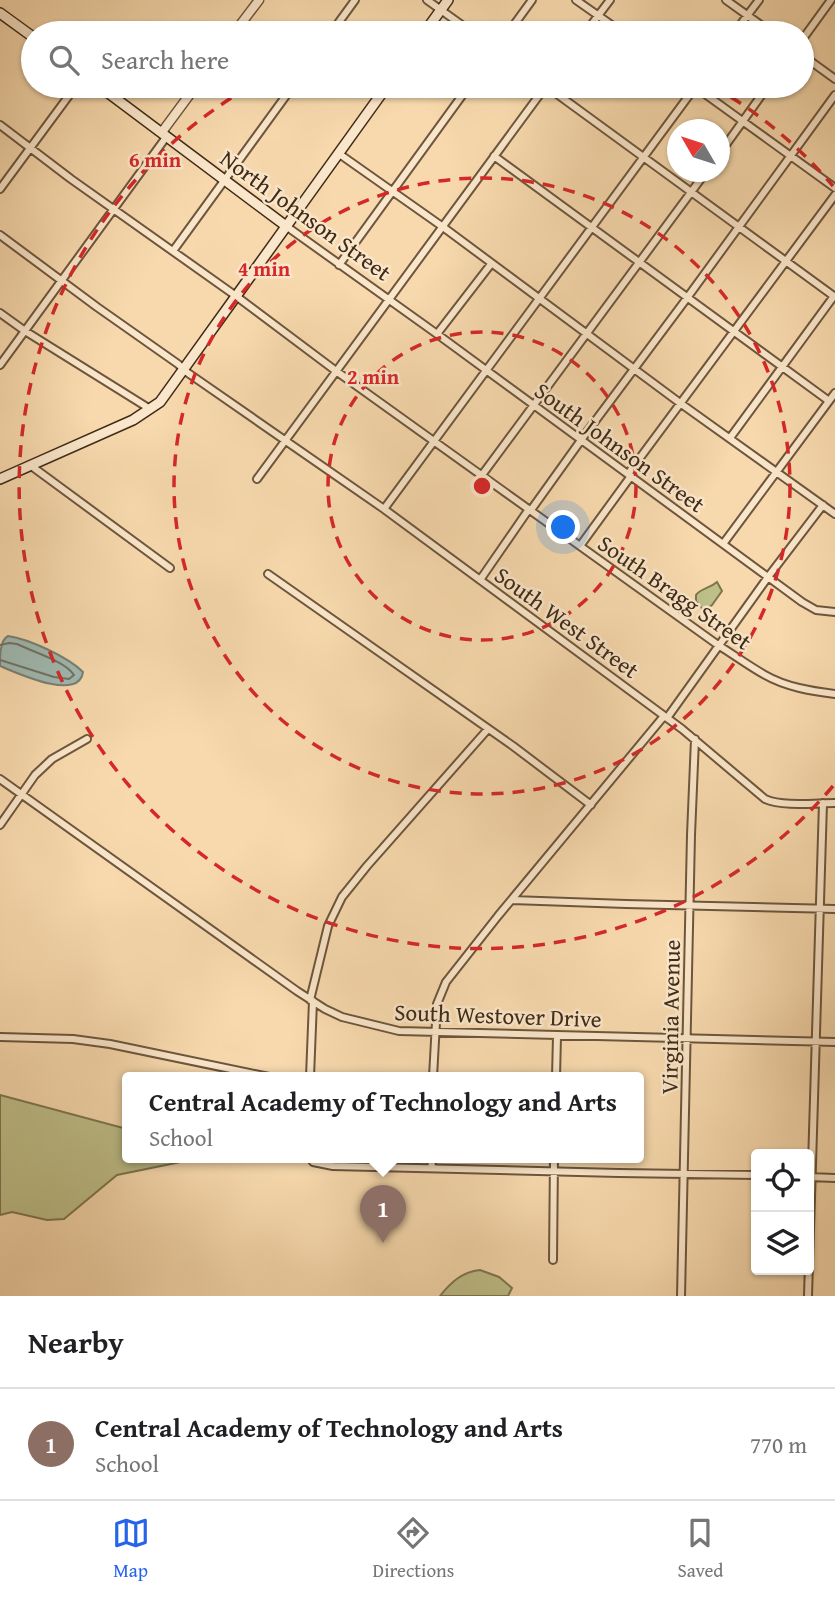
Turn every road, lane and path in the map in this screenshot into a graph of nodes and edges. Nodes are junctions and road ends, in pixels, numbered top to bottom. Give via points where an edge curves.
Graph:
1 (259, 0) edge
2 (355, 0) edge
3 (427, 0) edge
4 (448, 0) edge
5 (532, 0) edge
6 (576, 0) edge
7 (610, 0) edge
8 (726, 0) edge
9 (758, 0) edge
10 (831, 0) edge
11 (441, 10) junction
12 (0, 13) edge
13 (748, 15) junction
14 (599, 16) junction
15 (243, 21) edge
16 (340, 21) edge
17 (433, 21) edge
18 (456, 21) edge
19 (517, 21) edge
20 (595, 21) edge
21 (606, 21) edge
22 (743, 21) edge
23 (756, 21) edge
24 (814, 23) edge
25 (21, 28) edge
26 (814, 64) edge
27 (835, 79) edge
28 (835, 95) edge
29 (67, 98) edge
30 (115, 98) edge
31 (188, 98) edge
32 (284, 98) edge
33 (378, 98) edge
34 (460, 98) edge
35 (537, 98) edge
36 (562, 98) edge
37 (686, 98) edge
38 (711, 98) edge
39 (759, 98) edge
40 (743, 121) junction
41 (0, 125) edge
42 (164, 134) junction
43 (730, 138) edge
44 (30, 147) junction
45 (338, 153) junction
46 (494, 156) junction
47 (790, 156) junction
48 (644, 158) junction
49 (226, 180) junction
50 (698, 182) edge
51 (835, 188) edge
52 (0, 189) edge
53 (392, 192) junction
54 (691, 192) junction
55 (835, 195) edge
56 (114, 209) junction
57 (286, 226) junction
58 (443, 227) junction
59 (739, 227) junction
60 (592, 229) junction
61 (0, 235) edge
62 (173, 251) junction
63 (786, 261) junction
64 (639, 263) junction
65 (491, 264) junction
66 (339, 265) junction
67 (62, 280) junction
68 (236, 296) junction
69 (834, 296) edge
70 (687, 298) junction
71 (389, 299) junction
72 (540, 299) junction
73 (0, 313) edge
74 (25, 331) junction
75 (734, 332) junction
76 (437, 334) junction
77 (587, 334) junction
78 (0, 365) edge
79 (782, 367) junction
80 (183, 368) junction
81 (634, 368) junction
82 (486, 370) junction
83 (336, 371) junction
84 (835, 393) edge
85 (829, 401) junction
86 (680, 403) junction
87 (534, 405) junction
88 (150, 409) junction
89 (730, 438) junction
90 (434, 439) junction
91 (581, 439) junction
92 (284, 441) junction
93 (30, 465) junction
94 (776, 472) junction
95 (482, 474) junction
96 (630, 475) junction
97 (0, 477) edge
98 (257, 479) dead end
99 (822, 505) junction
100 (384, 509) junction
101 (530, 510) junction
102 (835, 514) edge
103 (723, 544) junction
104 (580, 545) junction
105 (170, 568) dead end
106 (268, 574) dead end
107 (768, 577) junction
108 (480, 580) junction
109 (835, 612) edge
110 (718, 645) junction
111 (835, 694) edge
112 (666, 717) junction
113 (488, 729) junction
114 (87, 739) dead end
115 (695, 739) junction
116 (0, 779) edge
117 (22, 794) junction
118 (823, 803) junction
119 (835, 803) edge
120 (591, 805) junction
121 (0, 825) edge
122 (512, 900) junction
123 (690, 905) junction
124 (820, 908) junction
125 (835, 908) edge
126 (312, 1001) junction
127 (435, 1032) junction
128 (557, 1036) junction
129 (0, 1037) edge
130 (687, 1039) junction
131 (816, 1042) junction
132 (835, 1042) edge
133 (246, 1072) edge
134 (310, 1072) edge
135 (433, 1072) edge
136 (556, 1072) edge
137 (812, 1149) edge
138 (318, 1163) edge
139 (432, 1163) edge
140 (554, 1163) edge
141 (432, 1168) junction
142 (554, 1171) junction
143 (683, 1174) junction
144 (751, 1175) edge
145 (814, 1177) edge
146 (835, 1178) edge
147 (810, 1212) edge
148 (553, 1260) dead end
149 (681, 1296) edge
150 (808, 1296) edge

1 - 15 street
2 - 16 street
3 - 11 street
4 - 11 main road
5 - 19 street
6 - 14 street
7 - 14 street
8 - 13 street
9 - 13 street
10 - 24 street
11 - 17 main road
11 - 18 street
12 - 25 main road
13 - 22 street
13 - 23 street
14 - 20 street
14 - 21 street
26 - 27 street
28 - 47 street
29 - 44 street
30 - 42 main road, North Johnson Street
31 - 42 street
32 - 49 street
33 - 45 main road
34 - 53 street
35 - 46 street
36 - 48 street
37 - 48 street
38 - 40 street
39 - 40 street
40 - 43 street
40 - 47 street
41 - 44 street, South Bragg Street
42 - 49 main road, North Johnson Street
42 - 56 street
44 - 52 street
44 - 56 street, South Bragg Street
45 - 53 street
45 - 57 main road
46 - 58 street
46 - 60 street
47 - 51 street
47 - 59 street
48 - 54 street
48 - 60 street
49 - 57 main road, North Johnson Street
49 - 62 street
50 - 54 street
53 - 58 street
53 - 66 street
54 - 59 street
54 - 64 street
55 - 63 street
56 - 62 street, South Bragg Street
56 - 67 street
57 - 66 street, North Johnson Street
57 - 68 main road
58 - 65 street
58 - 71 street
59 - 63 street
59 - 70 street
60 - 64 street
60 - 72 street
61 - 67 street, South West Street
62 - 68 street, South Bragg Street
63 - 69 street
63 - 75 street
64 - 70 street
64 - 77 street
65 - 72 street
65 - 76 street
66 - 71 street, North Johnson Street
67 - 74 street
67 - 80 street, South West Street
68 - 80 main road
68 - 83 street, South Bragg Street
69 - 79 street
70 - 75 street
70 - 81 street
71 - 76 street, South Johnson Street
71 - 83 street
72 - 77 street
72 - 82 street
73 - 74 street
74 - 78 street
74 - 88 street
75 - 79 street
75 - 86 street
76 - 82 street, South Johnson Street
77 - 81 street
77 - 87 street
79 - 85 street
79 - 89 street
80 - 88 main road
80 - 92 street, South West Street
81 - 86 street
81 - 91 street
82 - 87 street, South Johnson Street
82 - 90 street
83 - 90 street, South Bragg Street
83 - 92 street
84 - 85 street
85 - 94 street
86 - 89 street
86 - 96 street
87 - 91 street, South Johnson Street
87 - 95 street
88 - 93 main road
89 - 94 street
90 - 95 street, South Bragg Street
90 - 100 street
91 - 96 street, South Johnson Street
91 - 101 street
92 - 98 street
92 - 100 street, South West Street
93 - 97 main road
93 - 105 street
94 - 99 street
94 - 103 street
95 - 101 street, South Bragg Street
96 - 103 street, South Johnson Street
96 - 104 street
99 - 102 street
99 - 107 street
100 - 108 street, South West Street
101 - 104 street, South Bragg Street
101 - 108 street
103 - 107 street, South Johnson Street
104 - 110 street, South Bragg Street
106 - 113 street
107 - 109 street, South Johnson Street via 816,610
107 - 110 street
108 - 112 street, South West Street
110 - 111 street, South Bragg Street via 782,683
110 - 112 street
112 - 115 street, South West Street
112 - 120 street
113 - 120 street
113 - 126 street via 342,897 328,926
114 - 117 street via 52,759
115 - 118 street, South West Street via 769,801
115 - 123 street, Virginia Avenue
116 - 117 street, South Westover Drive
117 - 121 street
117 - 126 street, South Westover Drive
118 - 119 street, South West Street
118 - 124 street
120 - 122 street
122 - 123 street
122 - 127 street via 446,982 437,1004
123 - 124 street
123 - 130 street, Virginia Avenue
124 - 125 street
124 - 131 street
126 - 127 street, South Westover Drive via 342,1017 399,1031
126 - 134 street
127 - 128 street, South Westover Drive
127 - 135 street
128 - 130 street, South Westover Drive
128 - 136 street
129 - 133 street via 110,1044
130 - 131 street, South Westover Drive
130 - 143 street, Virginia Avenue
131 - 132 street, South Westover Drive
131 - 137 street
138 - 141 street
139 - 141 street
140 - 142 street
141 - 142 street
142 - 143 street
142 - 148 street
143 - 144 street
143 - 149 street, Virginia Avenue
145 - 146 street
147 - 150 street

